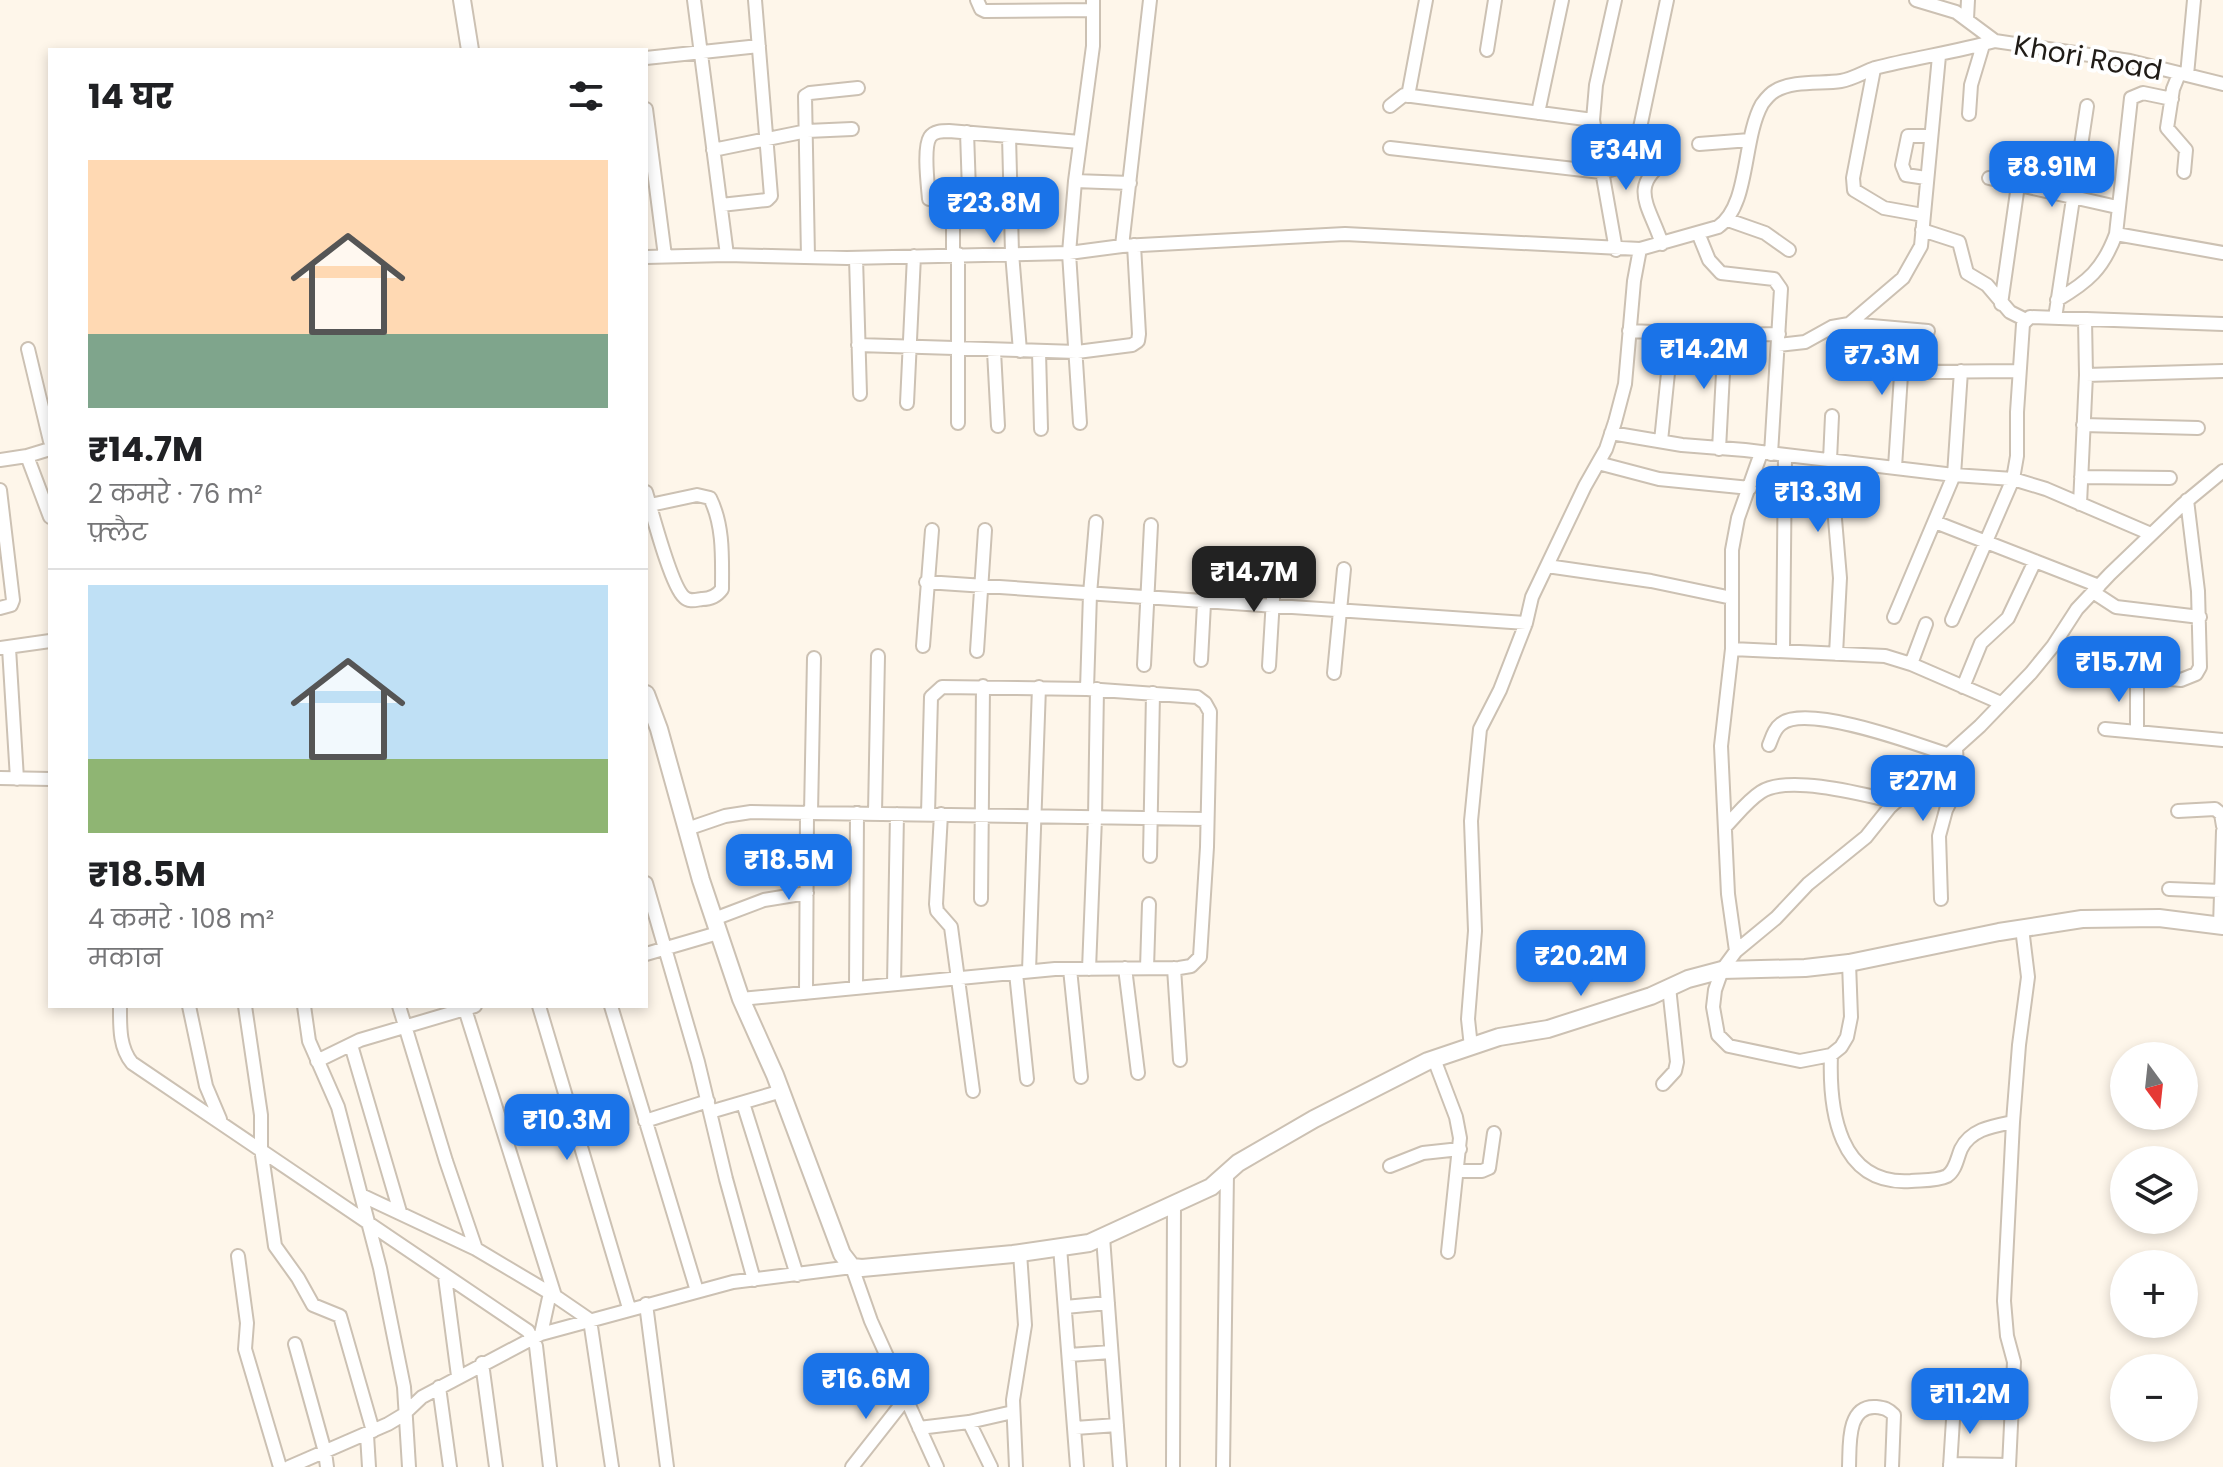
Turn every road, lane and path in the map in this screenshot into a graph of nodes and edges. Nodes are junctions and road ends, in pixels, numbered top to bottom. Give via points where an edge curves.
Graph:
1 (462, 0) edge
2 (694, 0) edge
3 (755, 0) edge
4 (977, 0) edge
5 (1150, 0) edge
6 (1426, 0) edge
7 (1495, 0) edge
8 (1562, 0) edge
9 (1615, 0) edge
10 (1667, 0) edge
11 (1916, 0) edge
12 (1968, 0) edge
13 (2194, 0) edge
14 (1093, 5) edge
15 (1967, 19) junction
16 (1989, 43) junction
17 (759, 46) junction
18 (470, 48) edge
19 (1487, 50) dead end
20 (701, 51) junction
21 (1939, 56) junction
22 (648, 58) edge
23 (1874, 69) junction
24 (2183, 75) junction
25 (2223, 84) edge
26 (858, 88) dead end
27 (1408, 96) junction
28 (2172, 99) junction
29 (1390, 106) dead end
30 (2087, 106) dead end
31 (1538, 113) junction
32 (1969, 114) dead end
33 (1593, 120) junction
34 (648, 124) edge
35 (852, 129) dead end
36 (807, 131) junction
37 (967, 132) junction
38 (1009, 136) junction
39 (1931, 136) junction
40 (766, 140) junction
41 (1750, 140) junction
42 (1080, 142) junction
43 (1699, 144) dead end
44 (1390, 148) dead end
45 (713, 150) junction
46 (1668, 160) dead end
47 (1601, 172) junction
48 (2184, 172) dead end
49 (1926, 178) junction
50 (1989, 178) dead end
51 (1075, 181) junction
52 (1130, 183) junction
53 (2018, 185) junction
54 (2072, 198) junction
55 (929, 199) dead end
56 (721, 205) junction
57 (2117, 207) junction
58 (1923, 215) junction
59 (1728, 220) junction
60 (1922, 230) junction
61 (1698, 233) junction
62 (2116, 234) junction
63 (1662, 244) junction
64 (1128, 246) junction
65 (1640, 249) junction
66 (1616, 250) junction
67 (1789, 250) dead end
68 (1012, 253) junction
69 (1069, 253) junction
70 (2223, 253) edge
71 (956, 254) junction
72 (727, 255) junction
73 (665, 256) junction
74 (914, 256) junction
75 (648, 257) edge
76 (808, 257) junction
77 (856, 258) junction
78 (2057, 300) junction
79 (2001, 304) junction
80 (2055, 318) junction
81 (2085, 319) junction
82 (2026, 320) junction
83 (1849, 324) junction
84 (2223, 324) edge
85 (1904, 329) junction
86 (1629, 331) junction
87 (1928, 331) dead end
88 (1672, 334) junction
89 (1725, 335) junction
90 (1779, 339) junction
91 (858, 345) junction
92 (911, 347) junction
93 (28, 349) dead end
94 (958, 350) junction
95 (994, 351) junction
96 (1020, 351) junction
97 (1039, 352) junction
98 (1077, 352) junction
99 (1961, 371) junction
100 (2019, 371) junction
101 (2223, 371) edge
102 (1902, 372) junction
103 (2086, 375) junction
104 (860, 394) dead end
105 (907, 403) dead end
106 (1832, 416) dead end
107 (958, 423) dead end
108 (1080, 423) dead end
109 (2083, 425) junction
110 (998, 426) dead end
111 (2198, 428) dead end
112 (1041, 429) dead end
113 (48, 433) edge
114 (1611, 433) junction
115 (1661, 441) junction
116 (1719, 449) junction
117 (48, 450) edge
118 (1766, 454) junction
119 (27, 456) junction
120 (1785, 457) junction
121 (0, 460) edge
122 (1830, 460) junction
123 (1598, 463) junction
124 (1895, 467) junction
125 (2223, 471) edge
126 (1954, 475) junction
127 (2081, 477) junction
128 (2170, 478) dead end
129 (2013, 479) junction
130 (1750, 488) junction
131 (0, 490) edge
132 (2187, 500) junction
133 (2080, 504) junction
134 (648, 506) edge
135 (48, 512) edge
136 (1096, 522) dead end
137 (1935, 522) junction
138 (1151, 525) dead end
139 (932, 530) dead end
140 (985, 530) dead end
141 (2151, 534) junction
142 (1986, 542) junction
143 (2035, 561) junction
144 (1275, 565) dead end
145 (1206, 566) dead end
146 (1547, 566) junction
147 (1344, 569) dead end
148 (926, 582) junction
149 (981, 586) junction
150 (2096, 589) junction
151 (1090, 594) junction
152 (1147, 598) junction
153 (1732, 598) junction
154 (1203, 602) junction
155 (1272, 606) junction
156 (0, 608) edge
157 (1338, 610) junction
158 (1894, 617) dead end
159 (2200, 617) junction
160 (1952, 620) dead end
161 (1526, 623) junction
162 (1926, 624) dead end
163 (48, 641) edge
164 (923, 646) dead end
165 (4, 648) edge
166 (1732, 649) junction
167 (1783, 650) junction
168 (977, 651) dead end
169 (1836, 654) junction
170 (878, 656) dead end
171 (814, 658) dead end
172 (1201, 660) dead end
173 (1911, 664) junction
174 (1144, 665) dead end
175 (1269, 666) dead end
176 (2084, 671) dead end
177 (1334, 673) dead end
178 (2137, 676) junction
179 (983, 686) junction
180 (1039, 687) junction
181 (1963, 687) junction
182 (1092, 689) junction
183 (1153, 693) junction
184 (648, 699) edge
185 (6, 702) edge
186 (2001, 703) junction
187 (2105, 729) dead end
188 (2137, 732) junction
189 (2223, 740) edge
190 (1769, 745) dead end
191 (1952, 752) junction
192 (0, 778) edge
193 (17, 779) junction
194 (48, 779) edge
195 (1896, 802) junction
196 (2178, 811) dead end
197 (809, 812) junction
198 (857, 813) junction
199 (875, 813) junction
200 (897, 814) junction
201 (934, 814) junction
202 (983, 815) junction
203 (1032, 817) junction
204 (1095, 818) junction
205 (1151, 819) junction
206 (1207, 819) junction
207 (1725, 827) junction
208 (687, 829) junction
209 (2223, 829) edge
210 (1150, 856) dead end
211 (2169, 889) dead end
212 (648, 890) edge
213 (2221, 891) edge
214 (807, 893) junction
215 (981, 899) dead end
216 (1941, 899) dead end
217 (1149, 904) dead end
218 (716, 926) junction
219 (2222, 926) edge
220 (2022, 928) junction
221 (665, 948) junction
222 (1736, 951) junction
223 (648, 953) edge
224 (1849, 963) junction
225 (1125, 968) junction
226 (1147, 968) junction
227 (1174, 968) junction
228 (1070, 969) junction
229 (1089, 969) junction
230 (1722, 970) junction
231 (1023, 972) junction
232 (956, 978) junction
233 (894, 984) junction
234 (1669, 987) junction
235 (856, 988) junction
236 (806, 993) junction
237 (741, 999) junction
238 (120, 1008) edge
239 (189, 1008) edge
240 (245, 1008) edge
241 (304, 1008) edge
242 (400, 1008) edge
243 (465, 1008) edge
244 (468, 1008) edge
245 (540, 1008) edge
246 (612, 1008) edge
247 (405, 1028) junction
248 (351, 1045) junction
249 (1471, 1047) junction
250 (1831, 1055) junction
251 (1434, 1059) junction
252 (1180, 1060) dead end
253 (317, 1061) junction
254 (1138, 1073) dead end
255 (1081, 1077) dead end
256 (1027, 1079) dead end
257 (1663, 1084) dead end
258 (782, 1091) junction
259 (973, 1091) dead end
260 (743, 1103) junction
261 (709, 1107) junction
262 (645, 1121) junction
263 (221, 1122) junction
264 (2013, 1122) junction
265 (1494, 1133) dead end
266 (261, 1148) junction
267 (1460, 1149) junction
268 (1390, 1166) dead end
269 (1457, 1171) junction
270 (1227, 1173) junction
271 (361, 1195) junction
272 (1174, 1204) junction
273 (400, 1212) junction
274 (367, 1221) junction
275 (1103, 1237) junction
276 (1060, 1247) junction
277 (476, 1249) junction
278 (1448, 1252) dead end
279 (1020, 1253) junction
280 (238, 1256) dead end
281 (852, 1267) junction
282 (797, 1275) junction
283 (445, 1277) junction
284 (754, 1280) junction
285 (697, 1291) junction
286 (553, 1295) junction
287 (1108, 1303) junction
288 (646, 1304) junction
289 (1065, 1307) junction
290 (629, 1308) junction
291 (590, 1320) junction
292 (537, 1335) junction
293 (295, 1344) dead end
294 (1111, 1352) junction
295 (1069, 1355) junction
296 (482, 1363) junction
297 (458, 1376) junction
298 (439, 1387) junction
299 (907, 1397) junction
300 (1954, 1404) dead end
301 (407, 1411) junction
302 (1013, 1412) junction
303 (969, 1422) junction
304 (1117, 1425) junction
305 (919, 1428) junction
306 (1075, 1428) junction
307 (370, 1433) junction
308 (325, 1452) junction
309 (1950, 1466) edge
310 (2009, 1466) edge
311 (280, 1467) edge
312 (289, 1467) edge
313 (327, 1467) edge
314 (369, 1467) edge
315 (409, 1467) edge
316 (450, 1467) edge
317 (496, 1467) edge
318 (550, 1467) edge
319 (612, 1467) edge
320 (667, 1467) edge
321 (852, 1467) edge
322 (937, 1467) edge
323 (991, 1467) edge
324 (1016, 1467) edge
325 (1077, 1467) edge
326 (1120, 1467) edge
327 (1173, 1467) edge
328 (1223, 1467) edge
329 (1849, 1467) edge
330 (1892, 1467) edge

1 - 18 street
2 - 20 street
3 - 17 street
4 - 14 street via 985,11
5 - 52 street
6 - 27 street
7 - 19 street
8 - 31 street
9 - 33 street
10 - 47 street via 1630,161
11 - 15 street, Khori Road
12 - 15 street
13 - 24 street
14 - 42 street
15 - 16 street, Khori Road
16 - 21 street
16 - 24 street, Khori Road via 2076,52
16 - 32 street via 1971,85
17 - 20 street
17 - 40 street
20 - 22 street
20 - 45 street
21 - 23 street
21 - 39 street
23 - 41 street via 1843,81 1775,90 1763,102
23 - 58 street via 1854,190 1884,208
24 - 25 street, Khori Road
24 - 28 street
26 - 36 street via 805,96
27 - 29 street
27 - 31 street
28 - 48 street via 2167,128 2186,150
28 - 57 street via 2143,93 2131,98
30 - 54 street
31 - 33 street
33 - 47 street
34 - 73 street
35 - 36 street
36 - 40 street
36 - 76 street
37 - 38 street
37 - 55 street via 936,132 930,137
37 - 71 street via 969,191 953,225
38 - 42 street
38 - 68 street
39 - 49 street
39 - 49 street via 1908,136 1902,165 1906,175
40 - 45 street
40 - 56 street via 771,196
41 - 43 street
41 - 59 street via 1738,202
42 - 51 street
44 - 47 street
45 - 56 street
46 - 63 street via 1652,170 1644,193
47 - 66 street
49 - 58 street
50 - 53 street
51 - 52 street
51 - 69 street
52 - 64 street
53 - 54 street
53 - 79 street
54 - 57 street
54 - 78 street
56 - 72 street
57 - 62 street
58 - 60 street
59 - 61 street
59 - 67 street via 1765,233
60 - 79 street via 1959,242 1967,273 1987,285
60 - 83 street via 1921,246 1903,278
61 - 63 street
61 - 90 street via 1721,273 1779,284
62 - 70 street
62 - 78 street via 2096,272
63 - 65 street
64 - 66 street via 1345,234
64 - 69 street
64 - 98 street via 1138,341
65 - 66 street
65 - 86 street
68 - 69 street
68 - 71 street
68 - 96 street
69 - 98 street
71 - 74 street
71 - 94 street
72 - 73 street
72 - 76 street
73 - 75 street
74 - 77 street
74 - 92 street
76 - 77 street
77 - 91 street
78 - 80 street
79 - 82 street
80 - 81 street
80 - 82 street
81 - 84 street
81 - 103 street
82 - 100 street
83 - 85 street
83 - 90 street via 1805,342
85 - 87 street
85 - 102 street
86 - 88 street
86 - 114 street via 1625,384
88 - 89 street
88 - 115 street
89 - 90 street
89 - 116 street
90 - 118 street
91 - 92 street
91 - 104 street
92 - 94 street
92 - 105 street
93 - 113 street
94 - 95 street
94 - 107 street
95 - 96 street
95 - 110 street
96 - 97 street
97 - 98 street
97 - 112 street
98 - 108 street
99 - 100 street
99 - 102 street
99 - 126 street
100 - 129 street
101 - 103 street
102 - 124 street
103 - 109 street
106 - 122 street
109 - 111 street
109 - 127 street
114 - 115 street
114 - 123 street
115 - 116 street
116 - 118 street
117 - 119 street
118 - 120 street
118 - 130 street
119 - 121 street
119 - 135 street
120 - 122 street
120 - 167 street
122 - 124 street
122 - 169 street via 1840,578
123 - 130 street via 1659,479
123 - 146 street
124 - 126 street
125 - 132 street
126 - 129 street
126 - 137 street
127 - 128 street
127 - 133 street
129 - 133 street
129 - 142 street
130 - 153 street via 1734,534
131 - 156 street via 13,600
132 - 141 street
132 - 159 street
133 - 141 street
134 - 134 street via 697,495 710,498 721,542 720,593 706,599 683,597
136 - 151 street
137 - 142 street
137 - 158 street
138 - 152 street
139 - 148 street
140 - 149 street
141 - 150 street
142 - 143 street
142 - 160 street
143 - 150 street
143 - 181 street via 2008,618 1981,643
144 - 155 street
145 - 154 street
146 - 153 street
146 - 161 street
147 - 157 street
148 - 149 street
148 - 164 street
149 - 151 street
149 - 168 street
150 - 159 street via 2116,607
150 - 186 street
151 - 152 street
151 - 182 street
152 - 154 street
152 - 174 street
153 - 166 street
154 - 155 street
154 - 172 street
155 - 157 street
155 - 175 street
157 - 161 street
157 - 177 street
159 - 178 street via 2196,674 2181,680
161 - 249 street via 1480,729 1471,821
162 - 173 street
163 - 165 street
165 - 185 street
166 - 167 street
166 - 207 street via 1721,746
167 - 169 street
169 - 173 street via 1885,656
170 - 199 street
171 - 197 street
173 - 181 street
176 - 178 street
178 - 188 street
179 - 180 street
179 - 201 street via 942,687 931,697
179 - 202 street
180 - 182 street
180 - 203 street
181 - 186 street
182 - 183 street
182 - 204 street
183 - 205 street
183 - 206 street via 1197,697 1210,712
184 - 208 street
185 - 193 street
186 - 191 street
187 - 188 street
188 - 189 street
190 - 191 street via 1781,723 1805,719 1867,728
191 - 195 street
191 - 216 street via 1958,786 1939,836
192 - 193 street
193 - 194 street
195 - 207 street via 1842,789 1774,786 1758,794
195 - 222 street via 1866,837
196 - 209 street via 2215,809
197 - 198 street
197 - 208 street via 751,812
197 - 214 street
198 - 199 street
198 - 235 street
199 - 200 street
200 - 201 street
200 - 233 street
201 - 202 street
201 - 232 street via 936,904 951,927
202 - 203 street
202 - 215 street
203 - 204 street
203 - 231 street
204 - 205 street
204 - 229 street
205 - 206 street
205 - 210 street
206 - 227 street via 1200,957 1191,966
207 - 222 street
208 - 218 street
209 - 213 street
211 - 213 street
212 - 221 street
213 - 219 street
214 - 218 street via 764,900
214 - 236 street
217 - 226 street
218 - 221 street
218 - 237 street
219 - 220 street via 2159,918 2082,919
220 - 224 street
220 - 264 street via 2028,977
221 - 223 street
221 - 261 street
222 - 230 street
224 - 230 street
224 - 250 street via 1851,1017 1847,1037
225 - 226 street
225 - 229 street
225 - 254 street
226 - 227 street
227 - 252 street
228 - 229 street
228 - 231 street
228 - 255 street
230 - 234 street
230 - 250 street via 1713,1007 1721,1042 1800,1061
231 - 232 street
231 - 256 street
232 - 233 street
232 - 259 street
233 - 235 street
234 - 249 street via 1548,1029
234 - 257 street via 1677,1062
235 - 236 street
236 - 237 street
237 - 258 street
238 - 263 street via 121,1040 132,1063
239 - 263 street via 206,1086
240 - 266 street
241 - 253 street
242 - 247 street
243 - 247 street
244 - 286 street
245 - 290 street
246 - 262 street
247 - 248 street
247 - 277 street
248 - 253 street
248 - 273 street
249 - 251 street
250 - 264 street via 1835,1120 1842,1140 1864,1169 1891,1181 1947,1176 1968,1139 1987,1127
251 - 267 street via 1456,1117
251 - 270 street via 1314,1119
253 - 271 street via 338,1107
258 - 260 street
258 - 281 street via 830,1226
260 - 261 street
260 - 282 street
261 - 262 street
261 - 284 street
262 - 285 street
263 - 266 street
264 - 310 street via 2004,1301 2014,1362
265 - 269 street via 1489,1168
266 - 274 street
266 - 307 street via 275,1246 313,1305 340,1316
267 - 268 street via 1423,1153
267 - 269 street
269 - 278 street
270 - 272 street via 1211,1187
270 - 328 street
271 - 273 street
271 - 274 street
272 - 275 street
272 - 327 street
273 - 277 street
274 - 283 street
274 - 301 street
275 - 276 street
275 - 287 street
276 - 279 street
276 - 289 street
277 - 286 street
279 - 281 street
279 - 302 street via 1025,1325
280 - 311 street via 245,1349
281 - 282 street
281 - 299 street
282 - 284 street
283 - 292 street
283 - 297 street
284 - 285 street
285 - 288 street
286 - 291 street
286 - 292 street
287 - 289 street
287 - 294 street
288 - 290 street
288 - 320 street
289 - 295 street
290 - 291 street
291 - 292 street
291 - 319 street
292 - 296 street
292 - 318 street
293 - 308 street
294 - 295 street
294 - 304 street
295 - 306 street
296 - 297 street
296 - 317 street
297 - 298 street
298 - 301 street
298 - 316 street
299 - 305 street
299 - 321 street
300 - 309 street
301 - 307 street
301 - 315 street
302 - 303 street
302 - 324 street
303 - 305 street
303 - 323 street
304 - 306 street
304 - 326 street
305 - 322 street
306 - 325 street
307 - 308 street
307 - 314 street
308 - 312 street
308 - 313 street
309 - 310 street
329 - 330 street via 1852,1425 1869,1407 1894,1415

